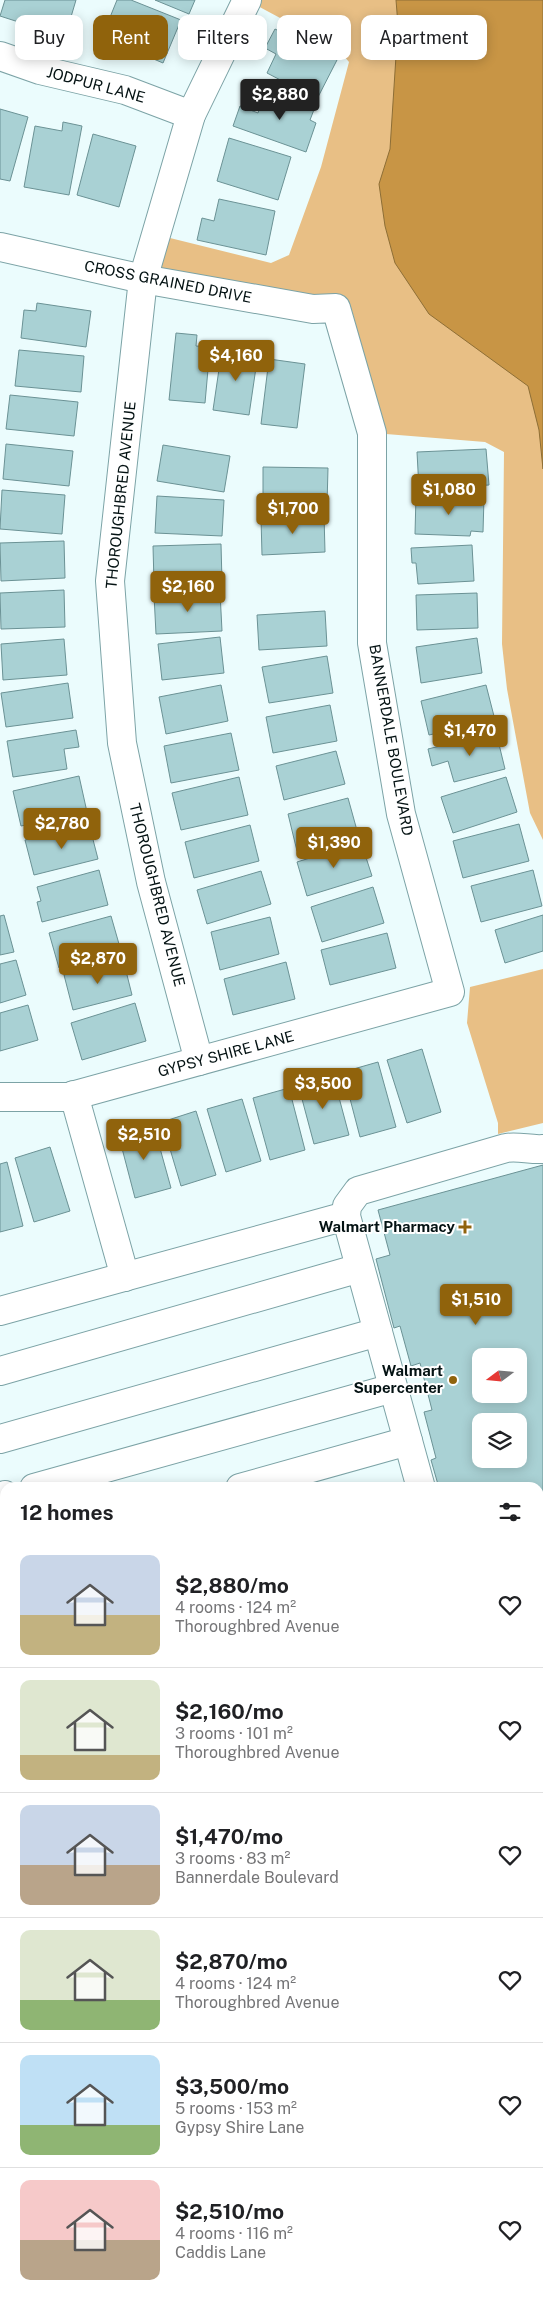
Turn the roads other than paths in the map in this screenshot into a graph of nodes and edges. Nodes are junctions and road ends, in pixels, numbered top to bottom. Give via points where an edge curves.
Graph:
1 (247, 0) edge
2 (0, 56) edge
3 (191, 114) junction
4 (0, 247) edge
5 (143, 279) junction
6 (336, 308) joint
7 (450, 992) joint
8 (199, 1061) junction
9 (74, 1096) junction
10 (0, 1097) edge
11 (543, 1149) edge
12 (346, 1216) junction
13 (360, 1268) junction
14 (124, 1277) junction
15 (0, 1311) edge
16 (378, 1332) junction
17 (0, 1371) edge
18 (393, 1388) junction
19 (0, 1439) edge
20 (408, 1441) junction
21 (56, 1482) edge
22 (261, 1482) edge
23 (419, 1482) edge

1 - 3 street, THOROUGHBRED AVENUE
2 - 3 street, JODPUR LANE via 40,70 120,89
3 - 5 street, THOROUGHBRED AVENUE
4 - 5 street, CROSS GRAINED DRIVE
5 - 6 street, CROSS GRAINED DRIVE via 313,309
5 - 8 street, THOROUGHBRED AVENUE via 110,581 122,743 151,882
6 - 7 street, BANNERDALE BOULEVARD via 372,433 372,643 401,814
7 - 8 street, GYPSY SHIRE LANE
8 - 9 street, GYPSY SHIRE LANE
9 - 10 street, GYPSY SHIRE LANE
9 - 14 street
11 - 12 street via 506,1148 358,1191 347,1206
12 - 13 street
12 - 14 street
13 - 16 street
13 - 17 street
14 - 15 street
16 - 18 street
16 - 19 street
18 - 20 street
18 - 21 street
20 - 22 street
20 - 23 street

